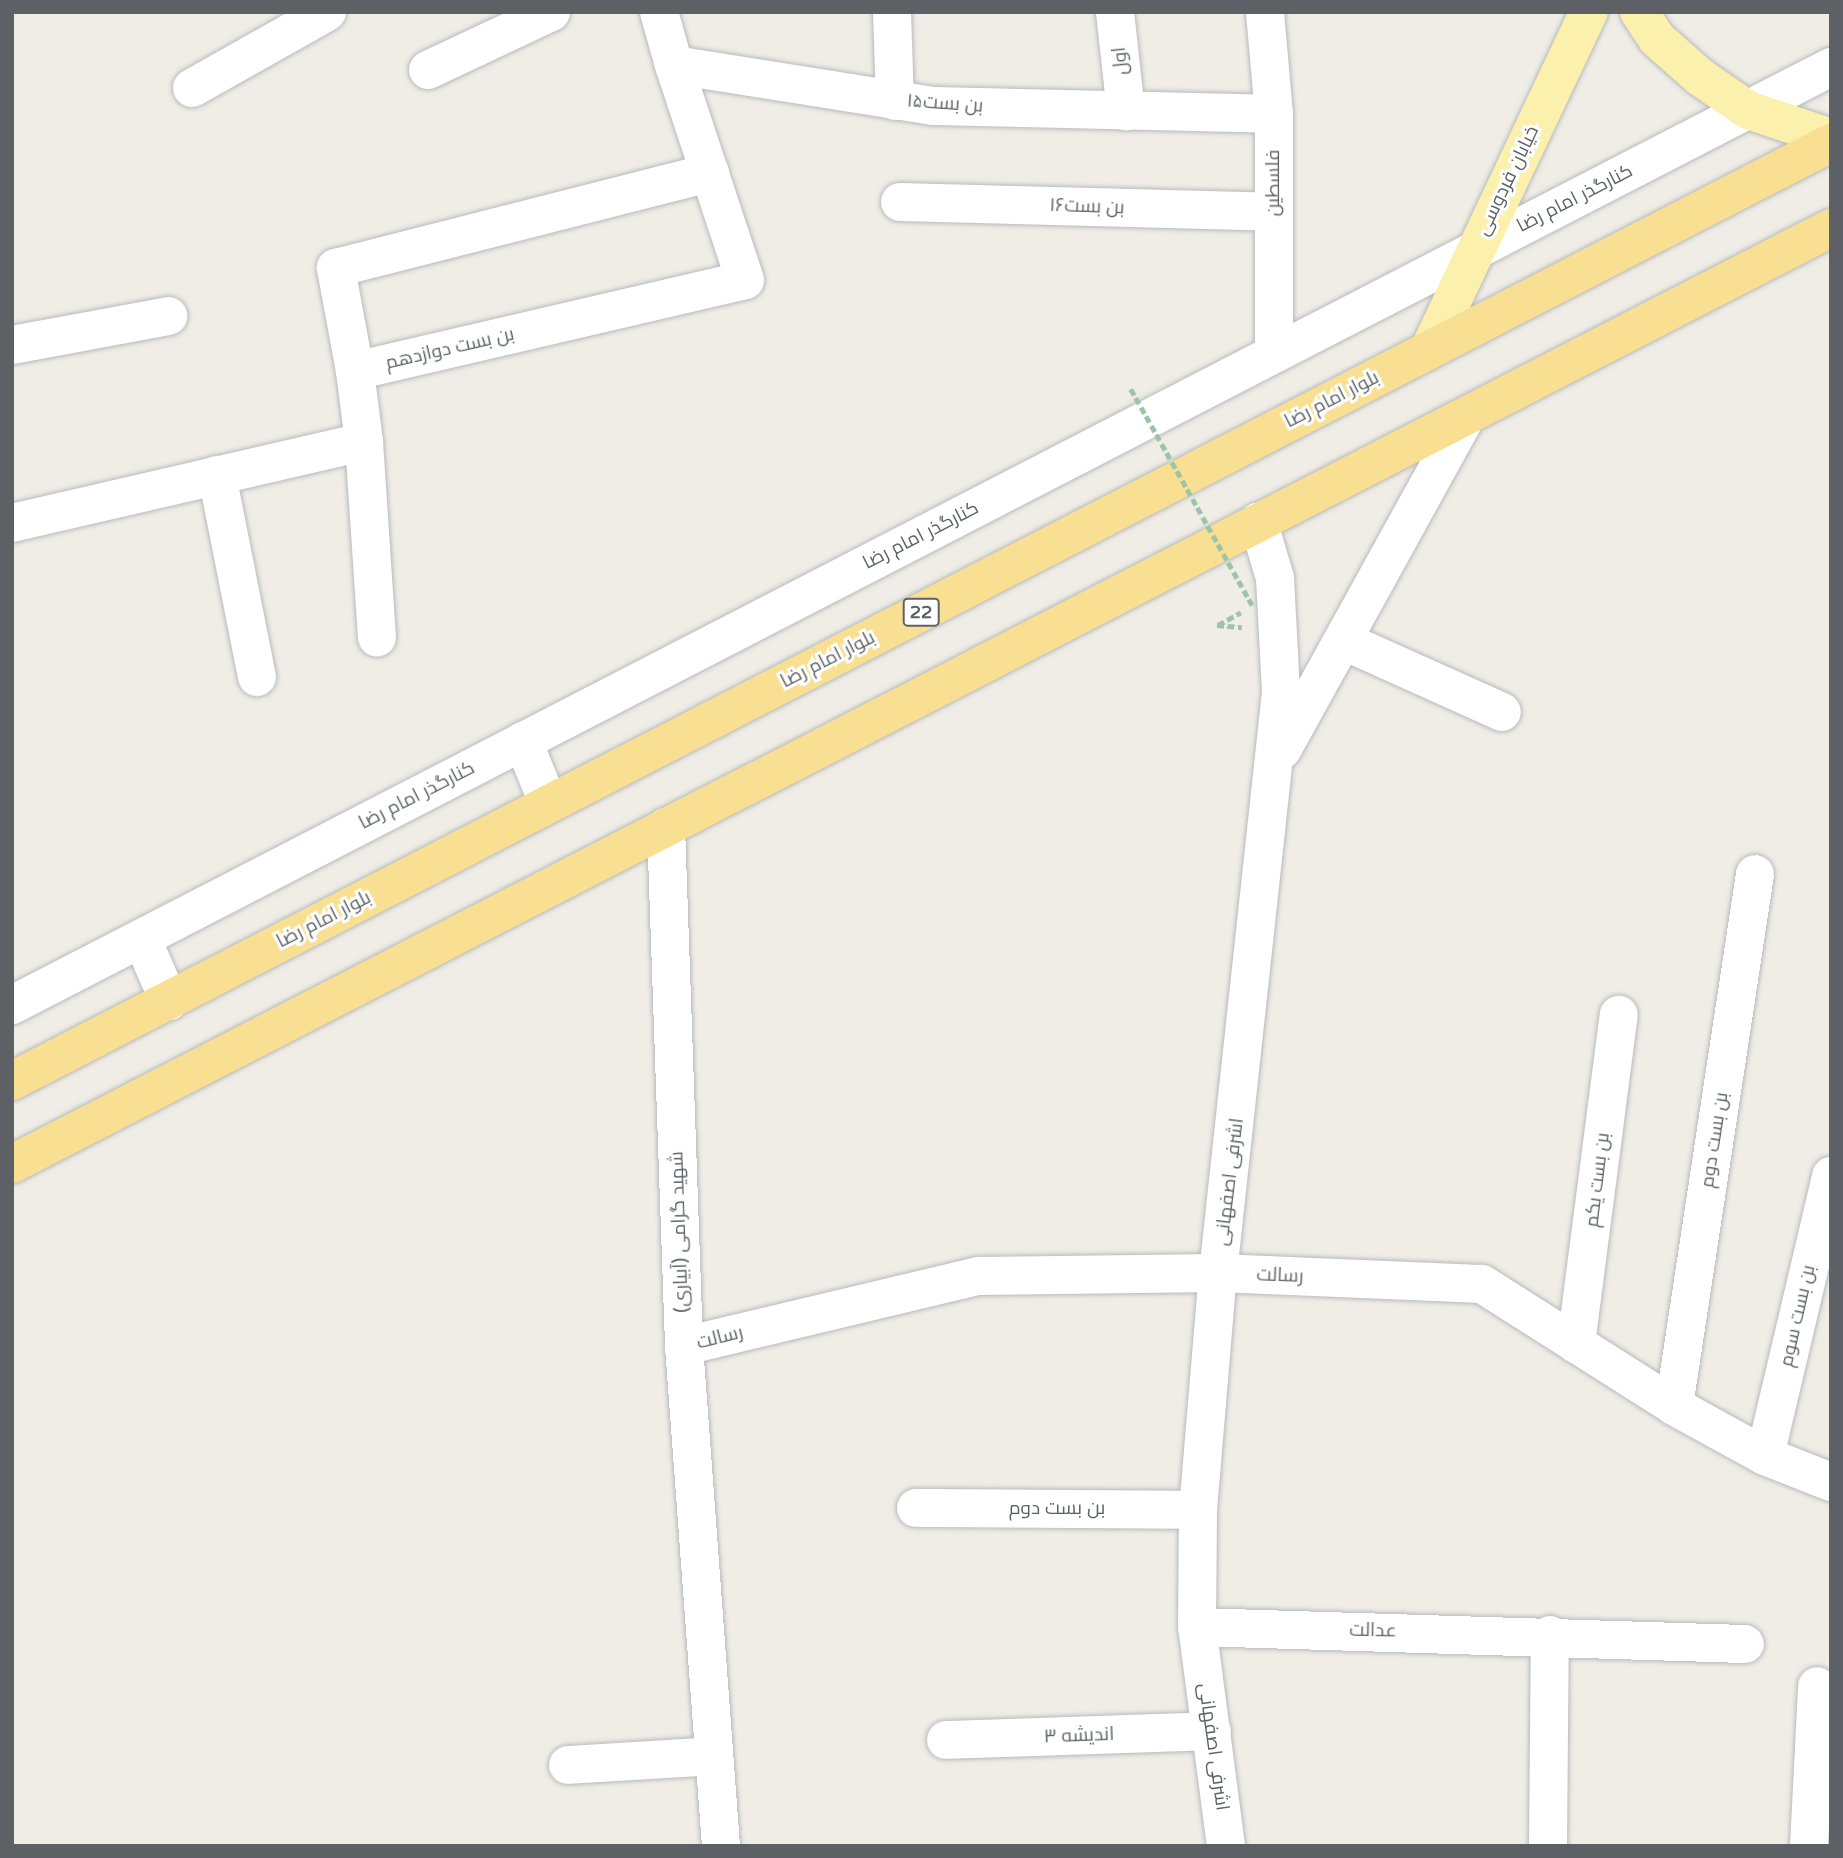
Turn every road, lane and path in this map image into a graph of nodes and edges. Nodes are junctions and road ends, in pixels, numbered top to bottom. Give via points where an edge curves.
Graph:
1 (327, 12) edge
2 (551, 12) edge
3 (659, 12) edge
4 (892, 12) edge
5 (1115, 12) edge
6 (1265, 12) edge
7 (1589, 12) edge
8 (1639, 12) edge
9 (674, 65) junction
10 (1831, 67) edge
11 (428, 70) dead end
12 (192, 88) dead end
13 (895, 101) junction
14 (1748, 110) junction
15 (1126, 111) junction
16 (1274, 114) junction
17 (1831, 141) edge
18 (710, 173) junction
19 (900, 202) dead end
20 (1274, 212) junction
21 (1831, 228) edge
22 (1474, 251) junction
23 (168, 316) dead end
24 (12, 345) edge
25 (1429, 350) junction
26 (1274, 354) junction
27 (355, 371) junction
28 (1131, 389) dead end
29 (1466, 418) junction
30 (364, 442) junction
31 (217, 475) junction
32 (1258, 521) junction
33 (12, 523) edge
34 (1217, 625) dead end
35 (377, 638) dead end
36 (1344, 641) junction
37 (257, 677) dead end
38 (1502, 712) dead end
39 (523, 741) junction
40 (1274, 764) junction
41 (548, 803) junction
42 (666, 827) junction
43 (1755, 874) dead end
44 (142, 939) junction
45 (169, 1001) junction
46 (12, 1005) edge
47 (1619, 1015) dead end
48 (12, 1081) edge
49 (14, 1170) edge
50 (1831, 1176) edge
51 (1218, 1273) junction
52 (1576, 1344) junction
53 (684, 1346) junction
54 (1674, 1406) junction
55 (1765, 1456) junction
56 (1831, 1482) edge
57 (916, 1508) dead end
58 (1198, 1510) junction
59 (1197, 1627) junction
60 (1550, 1635) junction
61 (1745, 1644) dead end
62 (1817, 1686) dead end
63 (1212, 1731) junction
64 (946, 1740) dead end
65 (714, 1756) junction
66 (568, 1765) dead end
67 (721, 1846) edge
68 (1226, 1846) edge
69 (1548, 1846) edge
70 (1809, 1846) edge

1 - 12 street
2 - 11 street
3 - 9 street
4 - 13 street
5 - 15 street, اول
6 - 16 street, فلسطین
7 - 22 main road, خیابان فردوسی
8 - 14 main road via 1657,39 1700,77
9 - 13 street, بن بست۱۵
9 - 18 street, بن بست دوازدهم
10 - 14 street, کنارگذر امام رضا
13 - 15 street, بن بست۱۵
14 - 17 main road
14 - 22 street, کنارگذر امام رضا
15 - 16 street, بن بست۱۵
16 - 20 street, فلسطین
17 - 25 highway, بلوار امام رضا / 22
18 - 27 street via 336,268
18 - 27 street, بن بست دوازدهم via 745,280
19 - 20 street, بن بست۱۶
20 - 26 street, فلسطین
21 - 29 highway
22 - 25 main road, خیابان فردوسی
22 - 26 street, کنارگذر امام رضا
23 - 24 street
25 - 41 highway, بلوار امام رضا / 22
26 - 39 street, کنارگذر امام رضا
27 - 30 street
28 - 34 path, bridge via 1253,606
29 - 32 highway
29 - 36 street
30 - 31 street
30 - 35 street
31 - 33 street
31 - 37 street
32 - 40 street, اشرفی اصفهانی via 1275,578 1281,631
32 - 42 highway
36 - 38 street
36 - 40 street
39 - 41 street
39 - 44 street, کنارگذر امام رضا
40 - 51 street, اشرفی اصفهانی
41 - 45 highway, بلوار امام رضا / 22
42 - 49 highway
42 - 53 street, شهید گرامی (آبیاری)
43 - 54 street, بن بست دوم
44 - 45 street
44 - 46 street, کنارگذر امام رضا
45 - 48 highway, بلوار امام رضا / 22
47 - 52 street, بن بست یکم
50 - 55 street, بن بست سوم
51 - 52 street, رسالت via 1482,1284
51 - 53 street, رسالت via 978,1276
51 - 58 street, اشرفی اصفهانی
52 - 54 street, رسالت
53 - 65 street, شهید گرامی (آبیاری)
54 - 55 street, رسالت
55 - 56 street, رسالت
57 - 58 street, بن بست دوم
58 - 59 street, اشرفی اصفهانی
59 - 60 street, عدالت
59 - 63 street, اشرفی اصفهانی
60 - 61 street, عدالت
60 - 69 street
62 - 70 street
63 - 64 street, اندیشه ۳
63 - 68 street, اشرفی اصفهانی
65 - 66 street
65 - 67 street, شهید گرامی (آبیاری)

